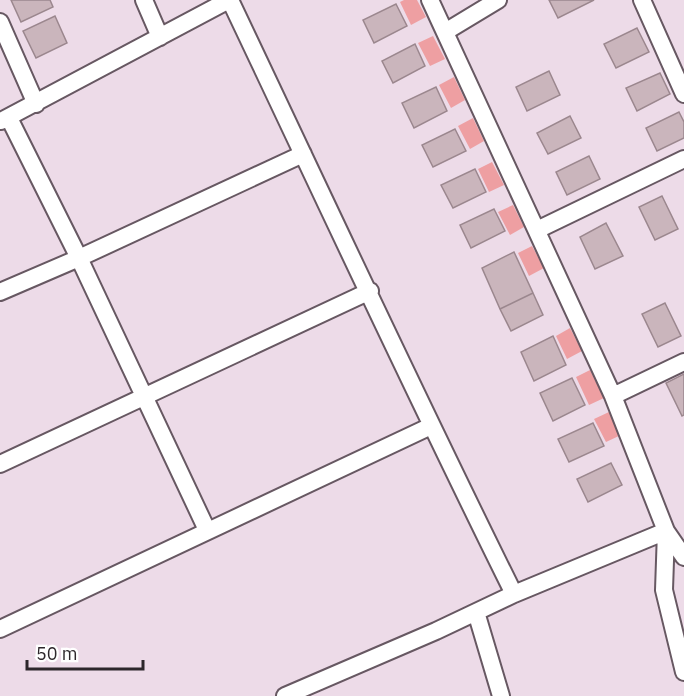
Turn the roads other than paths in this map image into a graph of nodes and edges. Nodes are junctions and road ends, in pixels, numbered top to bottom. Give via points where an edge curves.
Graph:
1 (144, 0) edge
2 (229, 0) edge
3 (430, 0) edge
4 (498, 0) edge
5 (642, 0) edge
6 (0, 22) edge
7 (445, 32) junction
8 (160, 37) junction
9 (684, 94) edge
10 (36, 104) junction
11 (5, 120) edge
12 (303, 154) junction
13 (684, 159) edge
14 (537, 230) junction
15 (79, 258) junction
16 (370, 291) junction
17 (0, 292) edge
18 (684, 362) edge
19 (145, 396) junction
20 (613, 396) junction
21 (431, 426) junction
22 (0, 464) edge
23 (207, 530) junction
24 (666, 531) junction
25 (681, 550) edge
26 (514, 594) junction
27 (476, 612) junction
28 (0, 629) edge
29 (684, 672) edge
30 (285, 696) edge
31 (501, 696) edge

1 - 8 street
2 - 8 street
2 - 12 street
3 - 7 street
4 - 7 street
5 - 9 street
6 - 10 street
7 - 14 street
8 - 10 street
10 - 11 street
11 - 15 street
12 - 15 street
12 - 16 street
13 - 14 street
14 - 20 street
15 - 17 street
15 - 19 street
16 - 19 street
16 - 21 street
18 - 20 street
19 - 22 street
19 - 23 street
20 - 24 street
21 - 23 street
21 - 26 street
23 - 28 street
24 - 25 street
24 - 26 street
24 - 29 street via 664,590
26 - 27 street
27 - 30 street
27 - 31 street

